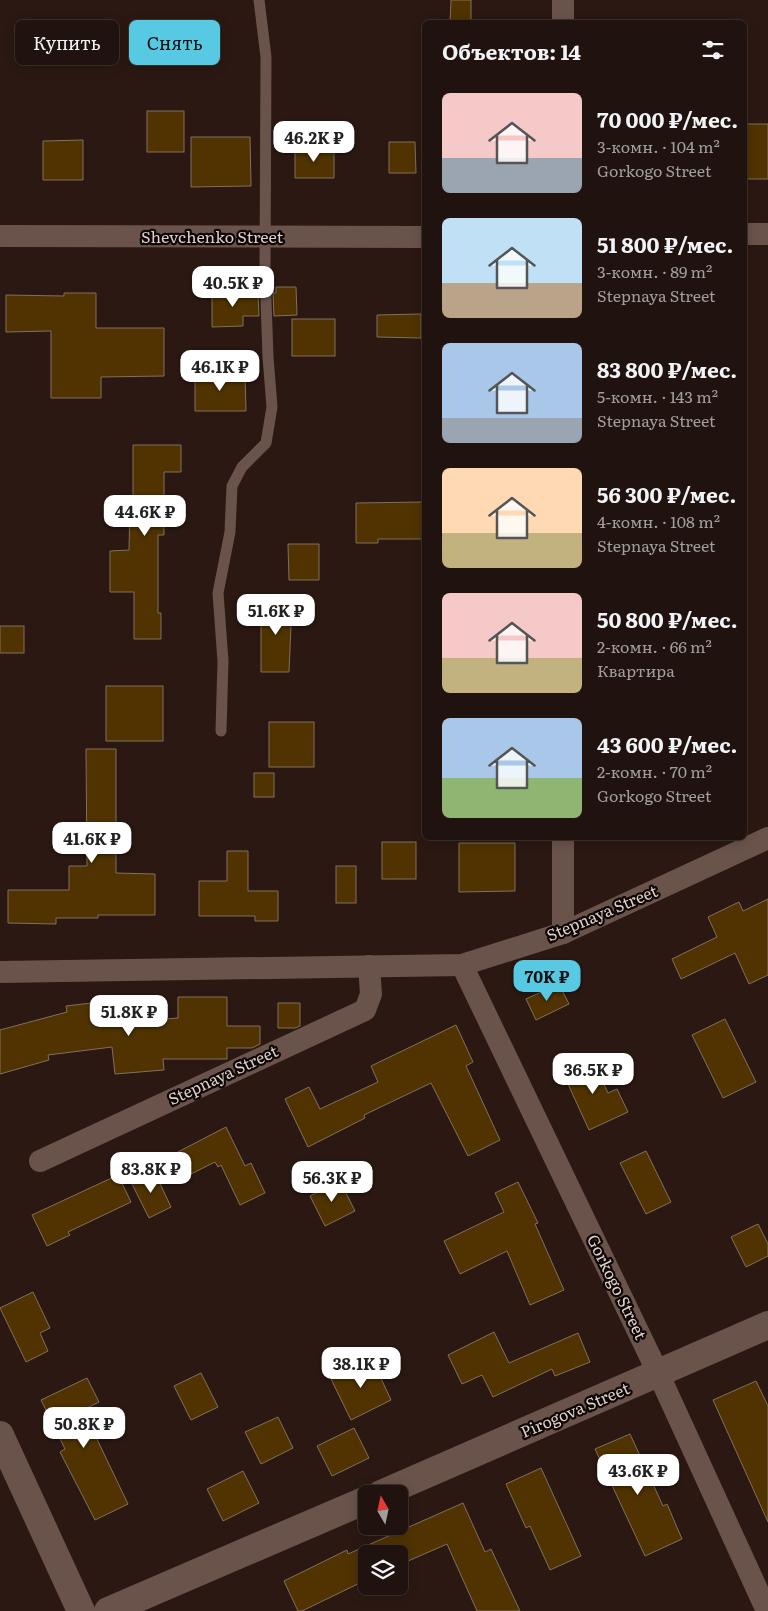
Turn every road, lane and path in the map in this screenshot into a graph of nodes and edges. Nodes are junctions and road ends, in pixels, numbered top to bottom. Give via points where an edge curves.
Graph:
1 (258, 0) edge
2 (563, 0) edge
3 (563, 20) edge
4 (747, 234) edge
5 (768, 234) edge
6 (0, 236) edge
7 (266, 237) junction
8 (422, 237) edge
9 (221, 731) dead end
10 (768, 838) edge
11 (563, 840) edge
12 (563, 932) junction
13 (462, 965) junction
14 (369, 966) junction
15 (0, 972) edge
16 (40, 1161) dead end
17 (768, 1325) edge
18 (658, 1375) junction
19 (0, 1435) edge
20 (402, 1485) edge
21 (358, 1503) edge
22 (81, 1611) edge
23 (108, 1611) edge
24 (767, 1611) edge

1 - 7 lane via 266,57
2 - 3 street
4 - 5 street
6 - 7 street, Shevchenko Street
7 - 8 street, Shevchenko Street
7 - 9 lane via 272,407 266,443 242,467 232,486 230,532 218,593 223,661
10 - 12 street, Stepnaya Street
11 - 12 street
12 - 13 street, Stepnaya Street
13 - 14 street, Stepnaya Street
13 - 18 street, Gorkogo Street
14 - 15 street, Stepnaya Street
14 - 16 street, Stepnaya Street via 371,994 365,1010
17 - 18 street, Pirogova Street
18 - 20 street, Pirogova Street
18 - 24 street, Gorkogo Street
19 - 22 street
21 - 23 street

